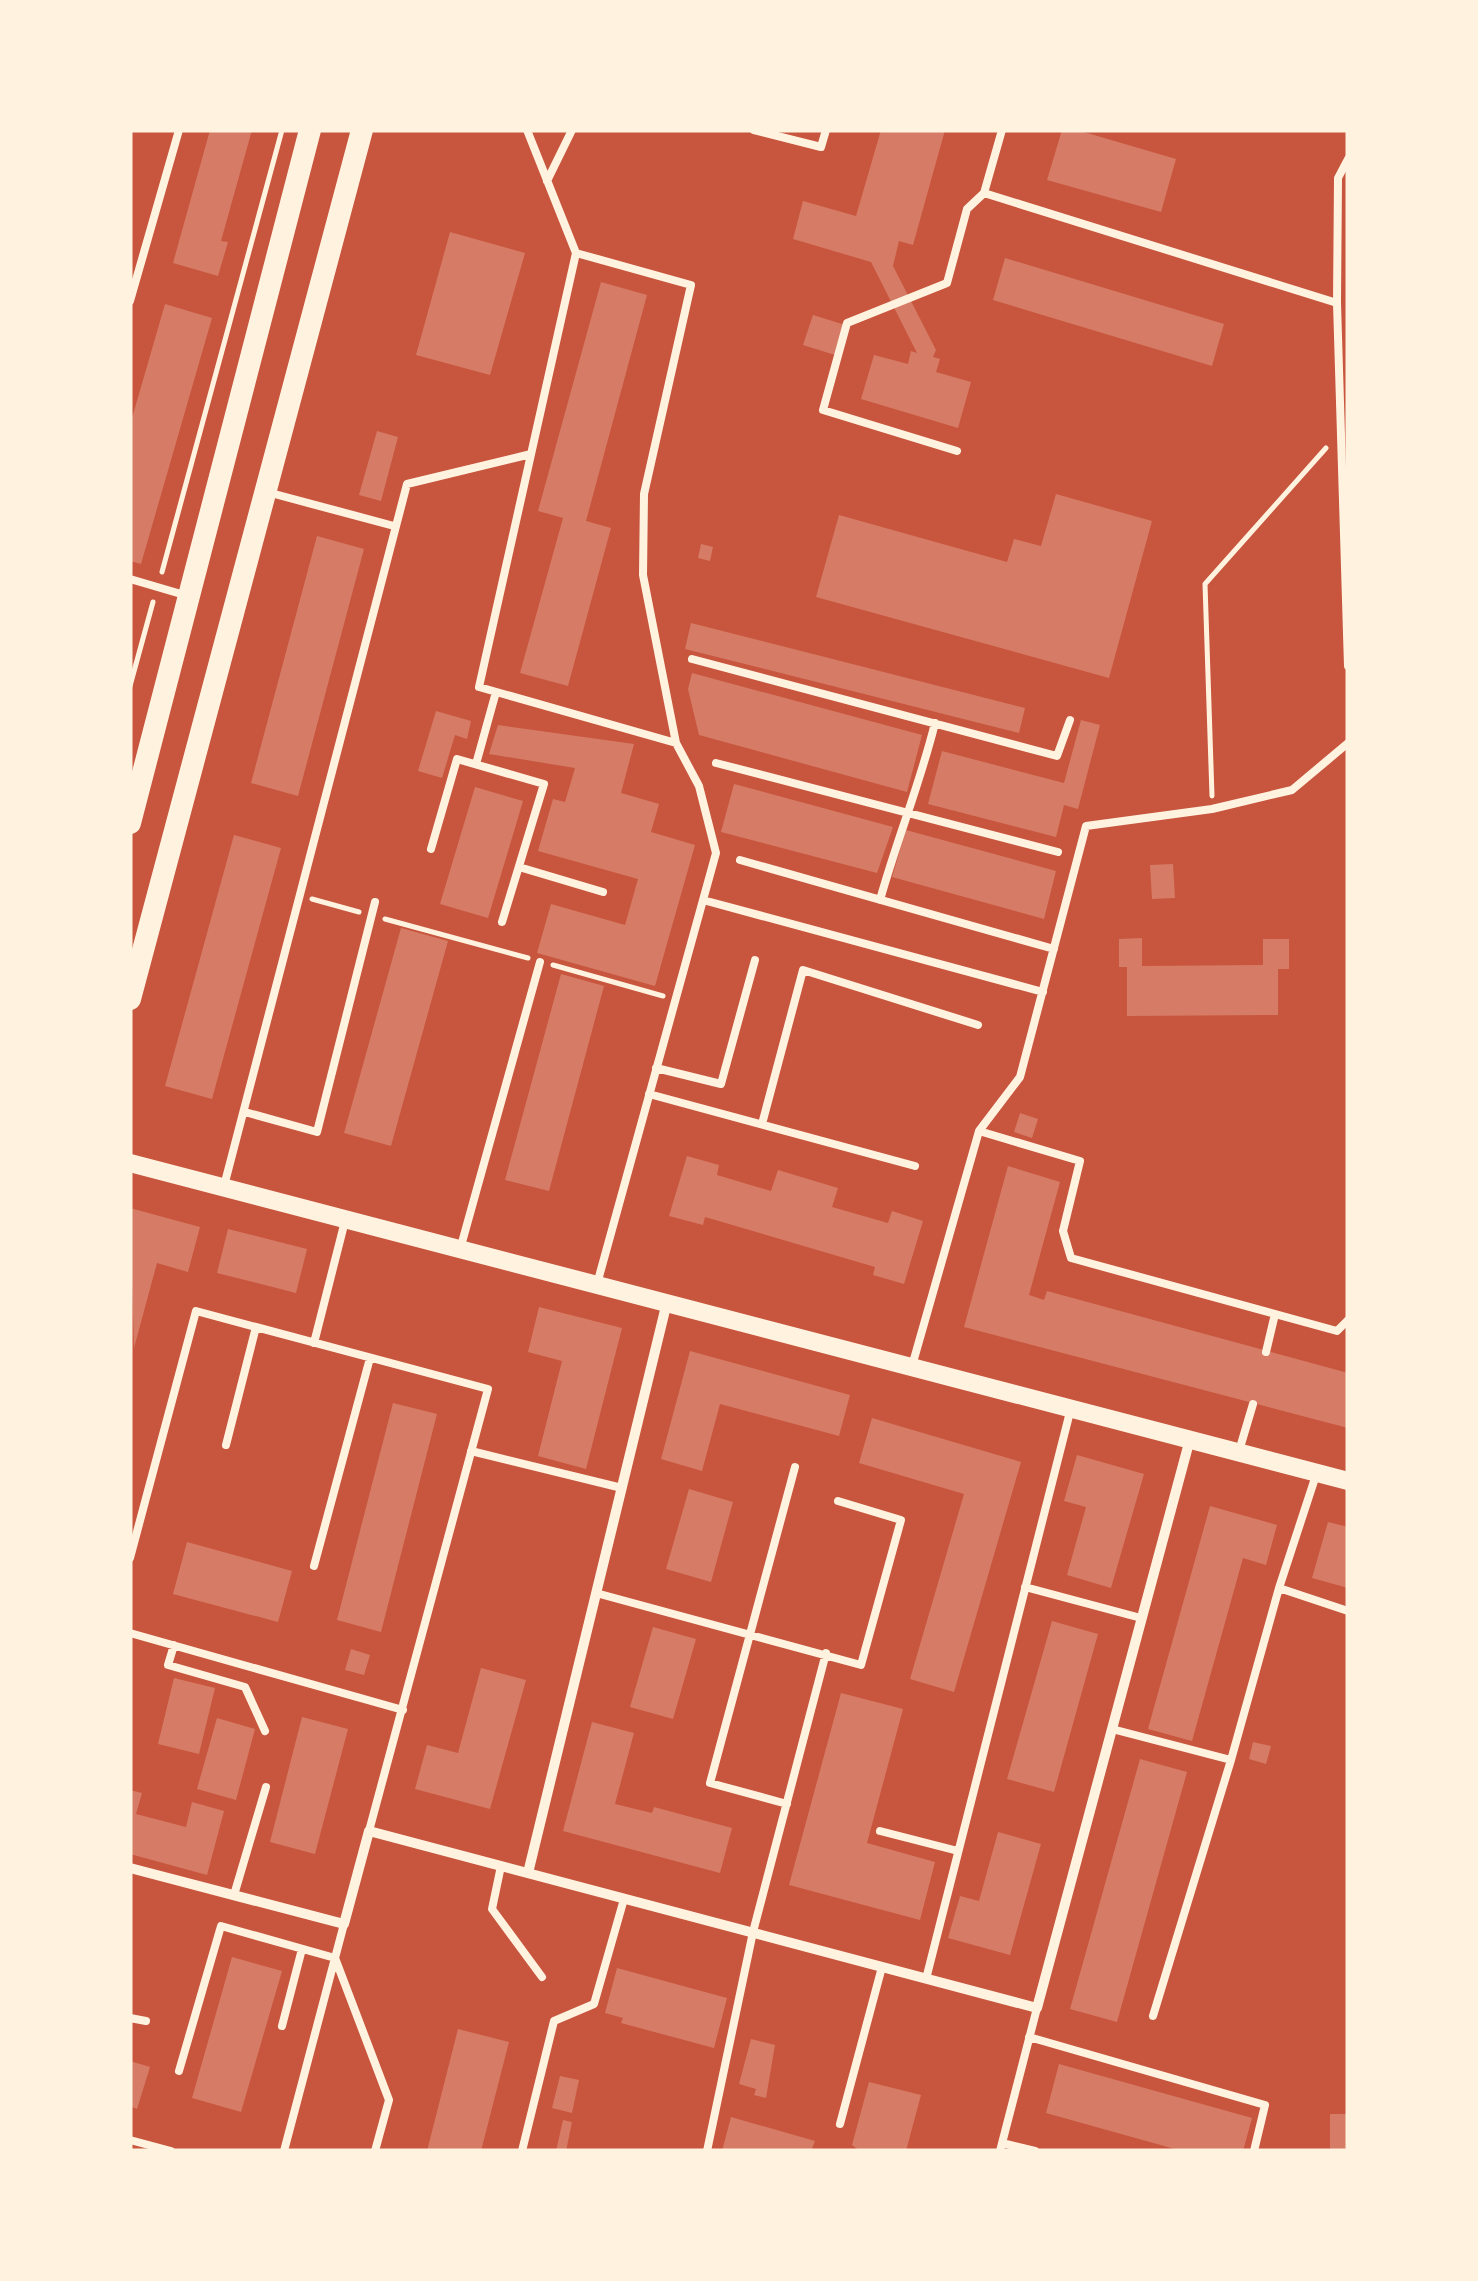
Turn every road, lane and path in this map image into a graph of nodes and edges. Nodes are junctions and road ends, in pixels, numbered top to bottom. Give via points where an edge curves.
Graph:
1 (180, 130) edge
2 (282, 130) edge
3 (310, 130) edge
4 (362, 130) edge
5 (527, 130) edge
6 (572, 130) edge
7 (754, 130) edge
8 (826, 130) edge
9 (1002, 130) edge
10 (1348, 160) edge
11 (547, 182) junction
12 (984, 193) junction
13 (576, 253) junction
14 (130, 301) edge
15 (1338, 303) junction
16 (1343, 428) junction
17 (1346, 440) edge
18 (957, 451) dead end
19 (531, 454) junction
20 (267, 492) junction
21 (394, 526) junction
22 (130, 578) edge
23 (158, 586) junction
24 (191, 596) junction
25 (692, 659) dead end
26 (1348, 666) edge
27 (130, 686) edge
28 (496, 692) junction
29 (1070, 720) dead end
30 (936, 723) junction
31 (1348, 742) edge
32 (676, 743) junction
33 (716, 763) dead end
34 (476, 764) junction
35 (1212, 809) junction
36 (904, 812) junction
37 (130, 823) edge
38 (431, 849) dead end
39 (1058, 852) dead end
40 (740, 860) dead end
41 (519, 867) junction
42 (602, 892) dead end
43 (300, 896) junction
44 (703, 900) junction
45 (880, 900) junction
46 (375, 902) dead end
47 (372, 915) junction
48 (502, 922) dead end
49 (1054, 949) junction
50 (754, 960) dead end
51 (540, 962) dead end
52 (1043, 992) junction
53 (130, 999) edge
54 (978, 1025) dead end
55 (656, 1068) junction
56 (649, 1094) junction
57 (245, 1112) junction
58 (762, 1124) junction
59 (979, 1131) junction
60 (130, 1163) edge
61 (915, 1166) dead end
62 (224, 1186) junction
63 (346, 1218) junction
64 (460, 1248) junction
65 (597, 1284) junction
66 (667, 1302) junction
67 (1275, 1314) junction
68 (1348, 1320) edge
69 (256, 1327) junction
70 (314, 1343) junction
71 (1266, 1352) dead end
72 (370, 1358) junction
73 (912, 1366) junction
74 (1253, 1404) dead end
75 (1071, 1408) junction
76 (1190, 1439) junction
77 (226, 1445) dead end
78 (1239, 1451) junction
79 (471, 1452) junction
80 (795, 1467) dead end
81 (1316, 1472) junction
82 (1348, 1481) edge
83 (622, 1488) junction
84 (838, 1502) dead end
85 (130, 1558) edge
86 (314, 1566) dead end
87 (1026, 1587) junction
88 (1279, 1588) junction
89 (596, 1593) junction
90 (1348, 1610) edge
91 (1142, 1618) junction
92 (130, 1633) edge
93 (750, 1633) junction
94 (174, 1645) junction
95 (826, 1654) junction
96 (403, 1710) junction
97 (1112, 1730) junction
98 (266, 1731) dead end
99 (1232, 1760) junction
100 (266, 1787) dead end
101 (787, 1804) junction
102 (369, 1831) junction
103 (880, 1831) dead end
104 (958, 1851) junction
105 (502, 1866) junction
106 (130, 1868) edge
107 (528, 1873) junction
108 (234, 1895) junction
109 (624, 1898) junction
110 (344, 1924) junction
111 (753, 1932) junction
112 (302, 1949) junction
113 (336, 1958) junction
114 (882, 1967) junction
115 (542, 1977) dead end
116 (926, 1978) junction
117 (1037, 2008) junction
118 (1153, 2016) dead end
119 (130, 2018) edge
120 (146, 2021) dead end
121 (282, 2026) dead end
122 (1029, 2037) junction
123 (180, 2071) dead end
124 (840, 2124) dead end
125 (130, 2140) edge
126 (1001, 2147) edge
127 (171, 2151) edge
128 (284, 2151) edge
129 (375, 2151) edge
130 (522, 2151) edge
131 (707, 2151) edge
132 (1035, 2151) edge
133 (1254, 2151) edge

1 - 14 lane
2 - 23 path
3 - 24 main road
4 - 20 main road
5 - 11 lane
6 - 11 lane
7 - 8 lane via 821,147
9 - 12 lane
10 - 15 lane via 1338,178
11 - 13 lane
12 - 15 lane
12 - 18 lane via 967,210 947,283 847,323 824,410
13 - 19 lane
13 - 32 lane via 691,285 644,494 643,575
15 - 16 lane
16 - 17 lane
16 - 35 path via 1205,584
17 - 26 lane
19 - 21 lane via 407,484
19 - 28 lane via 479,688
20 - 21 lane
20 - 53 main road
21 - 43 lane
22 - 23 lane
23 - 24 lane
23 - 27 path
24 - 37 main road
25 - 30 lane
28 - 32 lane
28 - 34 lane
29 - 30 lane via 1057,756
30 - 36 lane via 917,794
31 - 35 lane via 1292,790
32 - 44 lane via 700,786 716,853
33 - 36 lane
34 - 38 lane via 458,759
34 - 41 lane via 544,784
35 - 49 lane via 1086,826
36 - 39 lane
36 - 45 lane
40 - 45 lane
41 - 42 lane
41 - 48 lane
43 - 47 path
43 - 57 lane
44 - 52 lane
44 - 55 lane
45 - 49 lane
46 - 47 lane
47 - 57 lane via 317,1132
49 - 52 lane
50 - 55 lane via 722,1084
51 - 64 lane
52 - 59 lane via 1020,1078
54 - 58 lane via 803,970
55 - 56 lane
56 - 58 lane
56 - 65 lane
57 - 62 lane
58 - 61 lane
59 - 67 lane via 1080,1161 1063,1231 1071,1258
59 - 73 lane
60 - 62 street
62 - 63 street
63 - 64 street
63 - 70 lane
64 - 65 street
65 - 66 street
66 - 73 street
66 - 83 street
67 - 68 lane via 1337,1331
67 - 71 lane
69 - 70 lane
69 - 77 lane
69 - 85 lane via 196,1311
70 - 72 lane
72 - 79 lane via 488,1390
72 - 86 lane
73 - 75 street
74 - 78 lane
75 - 76 street
75 - 87 lane
76 - 78 street
76 - 91 street
78 - 81 street
79 - 83 lane
79 - 96 lane
80 - 93 lane
81 - 82 street
81 - 88 lane
83 - 89 street
84 - 95 lane via 901,1520 861,1665
87 - 91 lane
87 - 104 lane
88 - 90 lane
88 - 99 lane
89 - 93 lane
89 - 107 street
91 - 97 street
92 - 94 lane
93 - 95 lane
93 - 101 lane via 710,1783
94 - 96 lane
94 - 98 lane via 168,1665 245,1687
95 - 101 lane
96 - 102 lane
97 - 99 lane
97 - 117 street
99 - 118 lane
100 - 108 lane
101 - 111 lane
102 - 105 street
102 - 110 street
103 - 104 lane
104 - 116 lane
105 - 107 street
105 - 115 lane via 492,1908
106 - 108 street
107 - 109 street
108 - 110 street
109 - 111 street
109 - 130 lane via 594,2004 554,2022
110 - 113 lane
111 - 114 street
111 - 131 lane
112 - 113 lane
112 - 121 lane
112 - 123 lane via 221,1926
113 - 128 lane
113 - 129 lane via 390,2100
114 - 116 street
114 - 124 lane
116 - 117 street
117 - 122 lane
119 - 120 lane
122 - 126 lane
122 - 133 lane via 1265,2105
125 - 127 lane
126 - 132 lane

